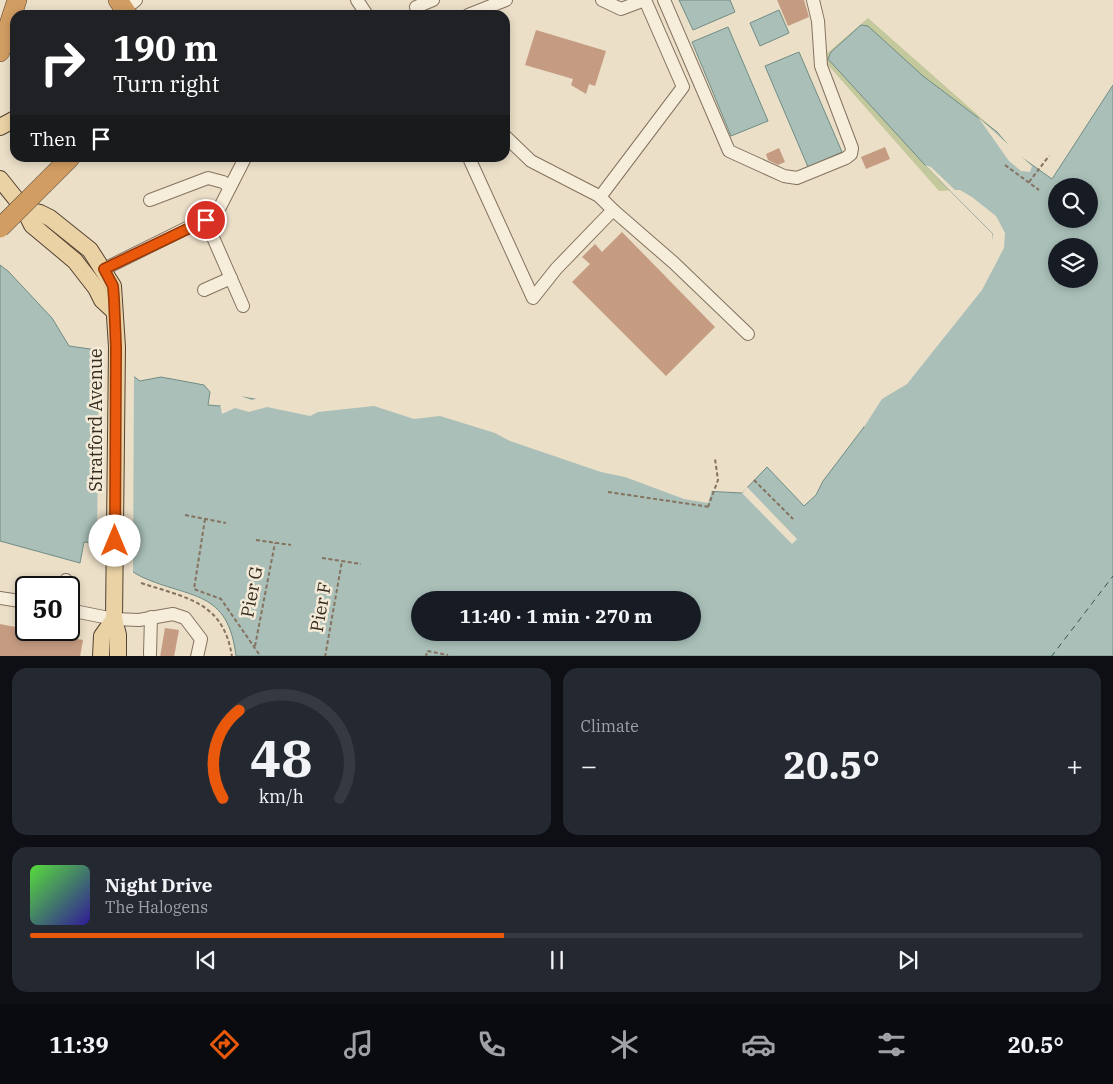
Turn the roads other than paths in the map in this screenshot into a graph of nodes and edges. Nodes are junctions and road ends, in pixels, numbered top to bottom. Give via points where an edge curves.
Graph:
1 (434, 0) edge
2 (506, 0) edge
3 (602, 0) edge
4 (645, 0) edge
5 (664, 0) edge
6 (813, 0) edge
7 (417, 10) edge
8 (481, 10) edge
9 (10, 21) edge
10 (0, 52) edge
11 (510, 141) edge
12 (66, 162) edge
13 (243, 162) edge
14 (471, 162) edge
15 (0, 179) edge
16 (230, 187) junction
17 (600, 197) junction
18 (150, 200) dead end
19 (24, 209) junction
20 (613, 210) junction
21 (206, 220) junction
22 (0, 228) edge
23 (104, 269) junction
24 (231, 278) junction
25 (204, 290) dead end
26 (243, 306) dead end
27 (114, 311) junction
28 (748, 334) dead end
29 (0, 598) edge
30 (15, 600) edge
31 (80, 612) edge
32 (151, 617) junction
33 (114, 619) junction
34 (150, 654) dead end
35 (101, 656) edge
36 (118, 656) edge
37 (197, 656) edge

1 - 7 street via 416,7
2 - 8 street
3 - 4 street via 621,8
4 - 17 street via 684,87
5 - 6 street via 728,151 784,176 797,178 846,158 852,148 820,66 818,21
9 - 10 highway
11 - 17 street via 531,161
12 - 22 highway, bridge
13 - 16 street
14 - 20 street via 533,298
15 - 19 main road
16 - 18 street via 208,178
16 - 21 street via 220,207
17 - 20 street
19 - 23 main road, Stratford Avenue via 50,218 90,250
19 - 27 main road via 32,225 75,261 102,300
20 - 28 street
21 - 23 street
21 - 24 street
23 - 27 main road, Stratford Avenue via 113,286
24 - 25 street
24 - 26 street
27 - 33 main road, Stratford Avenue
29 - 30 street
31 - 33 street
32 - 33 street
32 - 34 street
32 - 37 street via 173,614 185,618 201,639
33 - 35 main road, Stratford Avenue via 102,636
33 - 36 main road, Stratford Avenue

